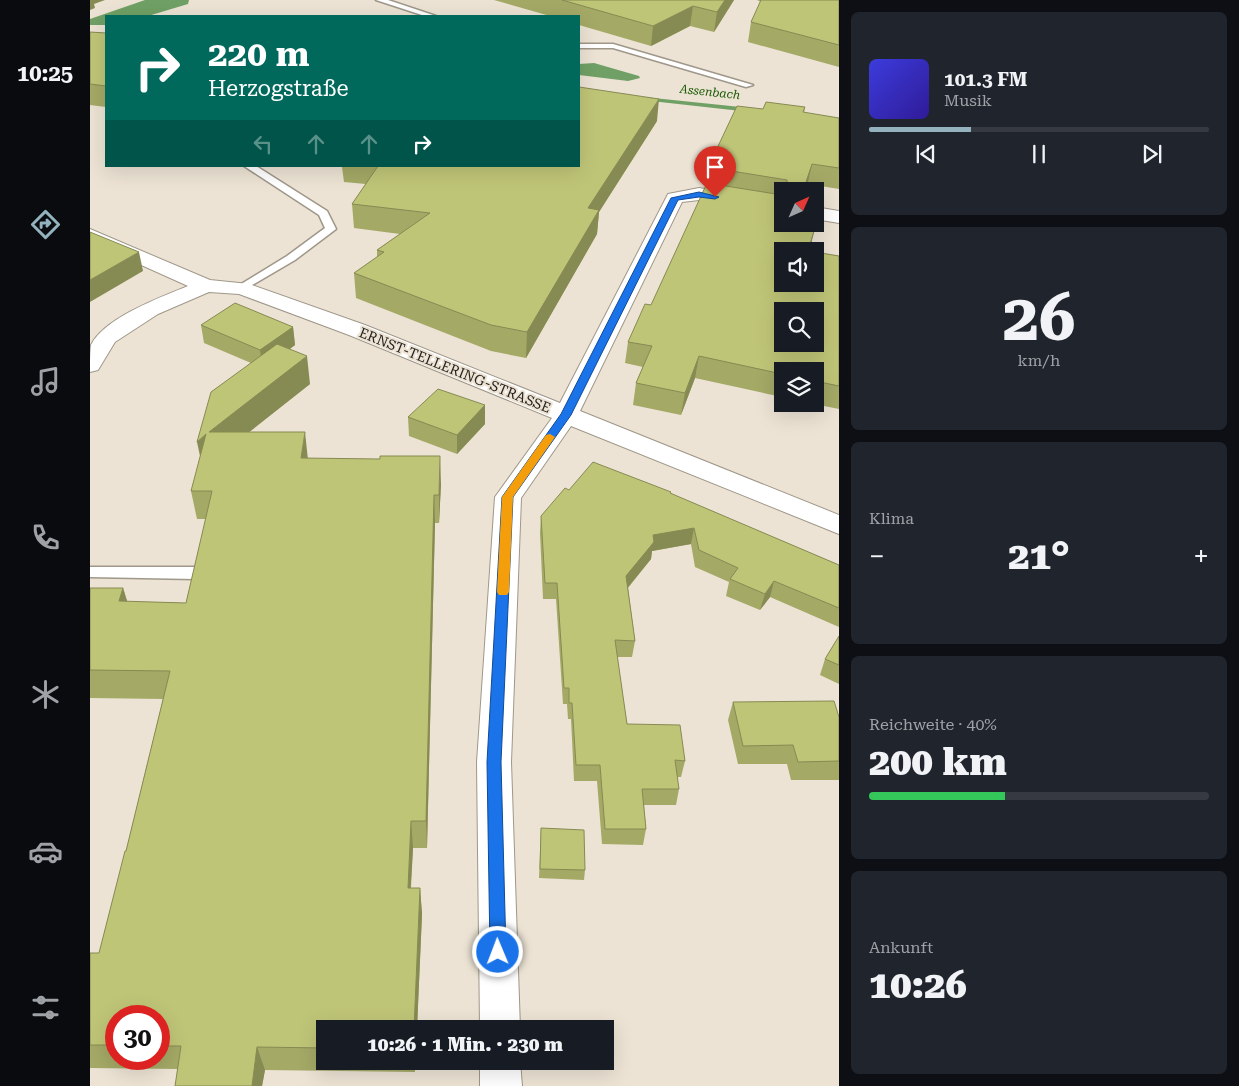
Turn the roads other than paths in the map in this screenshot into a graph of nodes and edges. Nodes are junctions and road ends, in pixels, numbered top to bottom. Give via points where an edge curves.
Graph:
1 (380, 0) edge
2 (429, 15) edge
3 (580, 46) edge
4 (749, 85) dead end
5 (251, 167) edge
6 (774, 207) edge
7 (824, 214) edge
8 (839, 217) edge
9 (90, 235) edge
10 (206, 286) junction
11 (242, 288) junction
12 (90, 365) edge
13 (566, 415) junction
14 (839, 525) edge
15 (90, 572) edge
16 (195, 573) edge
17 (500, 1020) edge
18 (500, 1070) edge
19 (501, 1086) edge

1 - 2 lane
3 - 4 lane via 613,46
5 - 11 lane via 323,213 331,229
6 - 13 street via 699,194 675,198
7 - 8 street
9 - 10 street, ERNST-TELLERING-STRASSE
10 - 11 street, ERNST-TELLERING-STRASSE
10 - 12 street, ERNST-TELLERING-STRASSE via 150,310 107,338
11 - 13 street, ERNST-TELLERING-STRASSE via 357,330
13 - 14 street, ERNST-TELLERING-STRASSE
13 - 17 street via 508,497 494,762
15 - 16 lane
18 - 19 street

